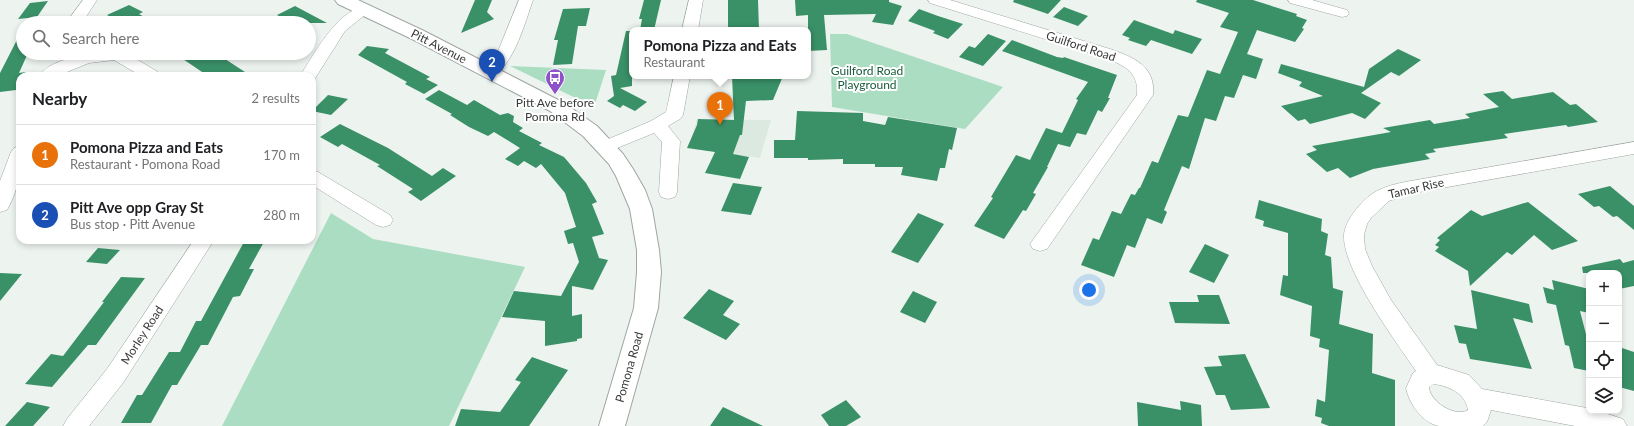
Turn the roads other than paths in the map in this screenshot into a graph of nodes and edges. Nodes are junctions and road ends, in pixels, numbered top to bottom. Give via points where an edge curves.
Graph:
1 (90, 0) edge
2 (344, 0) edge
3 (526, 0) edge
4 (696, 0) edge
5 (935, 0) edge
6 (1295, 0) edge
7 (364, 10) junction
8 (1342, 13) dead end
9 (79, 16) edge
10 (691, 27) edge
11 (56, 60) edge
12 (81, 60) edge
13 (126, 60) edge
14 (50, 72) edge
15 (54, 72) edge
16 (145, 72) edge
17 (311, 72) edge
18 (489, 72) junction
19 (681, 79) edge
20 (657, 125) junction
21 (605, 147) junction
22 (1634, 148) edge
23 (16, 163) edge
24 (316, 178) edge
25 (668, 192) dead end
26 (0, 205) edge
27 (383, 220) dead end
28 (201, 244) edge
29 (1040, 244) dead end
30 (646, 308) joint
31 (1432, 374) junction
32 (1477, 398) junction
33 (1458, 424) edge
34 (75, 426) edge
35 (612, 426) edge
36 (1615, 426) edge

1 - 9 street
2 - 7 street, Pitt Avenue
3 - 18 street via 502,58
4 - 10 street
5 - 29 street, Guilford Road via 1104,52 1125,60 1144,77 1147,86 1144,95
6 - 8 street
7 - 17 street via 339,28
7 - 18 street, Pitt Avenue
11 - 14 street
12 - 15 street
13 - 16 street
18 - 21 street, Pitt Avenue via 557,106 590,131
19 - 20 street via 674,116
20 - 21 street
20 - 25 street via 671,141
21 - 30 street, Pitt Avenue via 626,174 640,209 648,250
22 - 31 street, Tamar Rise via 1405,188 1382,196 1362,214 1354,235 1358,259 1378,298
23 - 26 street
24 - 27 street
28 - 34 street, Morley Road via 115,376
30 - 35 street, Pomona Road
31 - 32 street via 1462,383
31 - 33 street via 1420,381 1417,387 1418,394 1438,415
32 - 33 street via 1480,412 1477,417 1472,421
32 - 36 street via 1587,418

